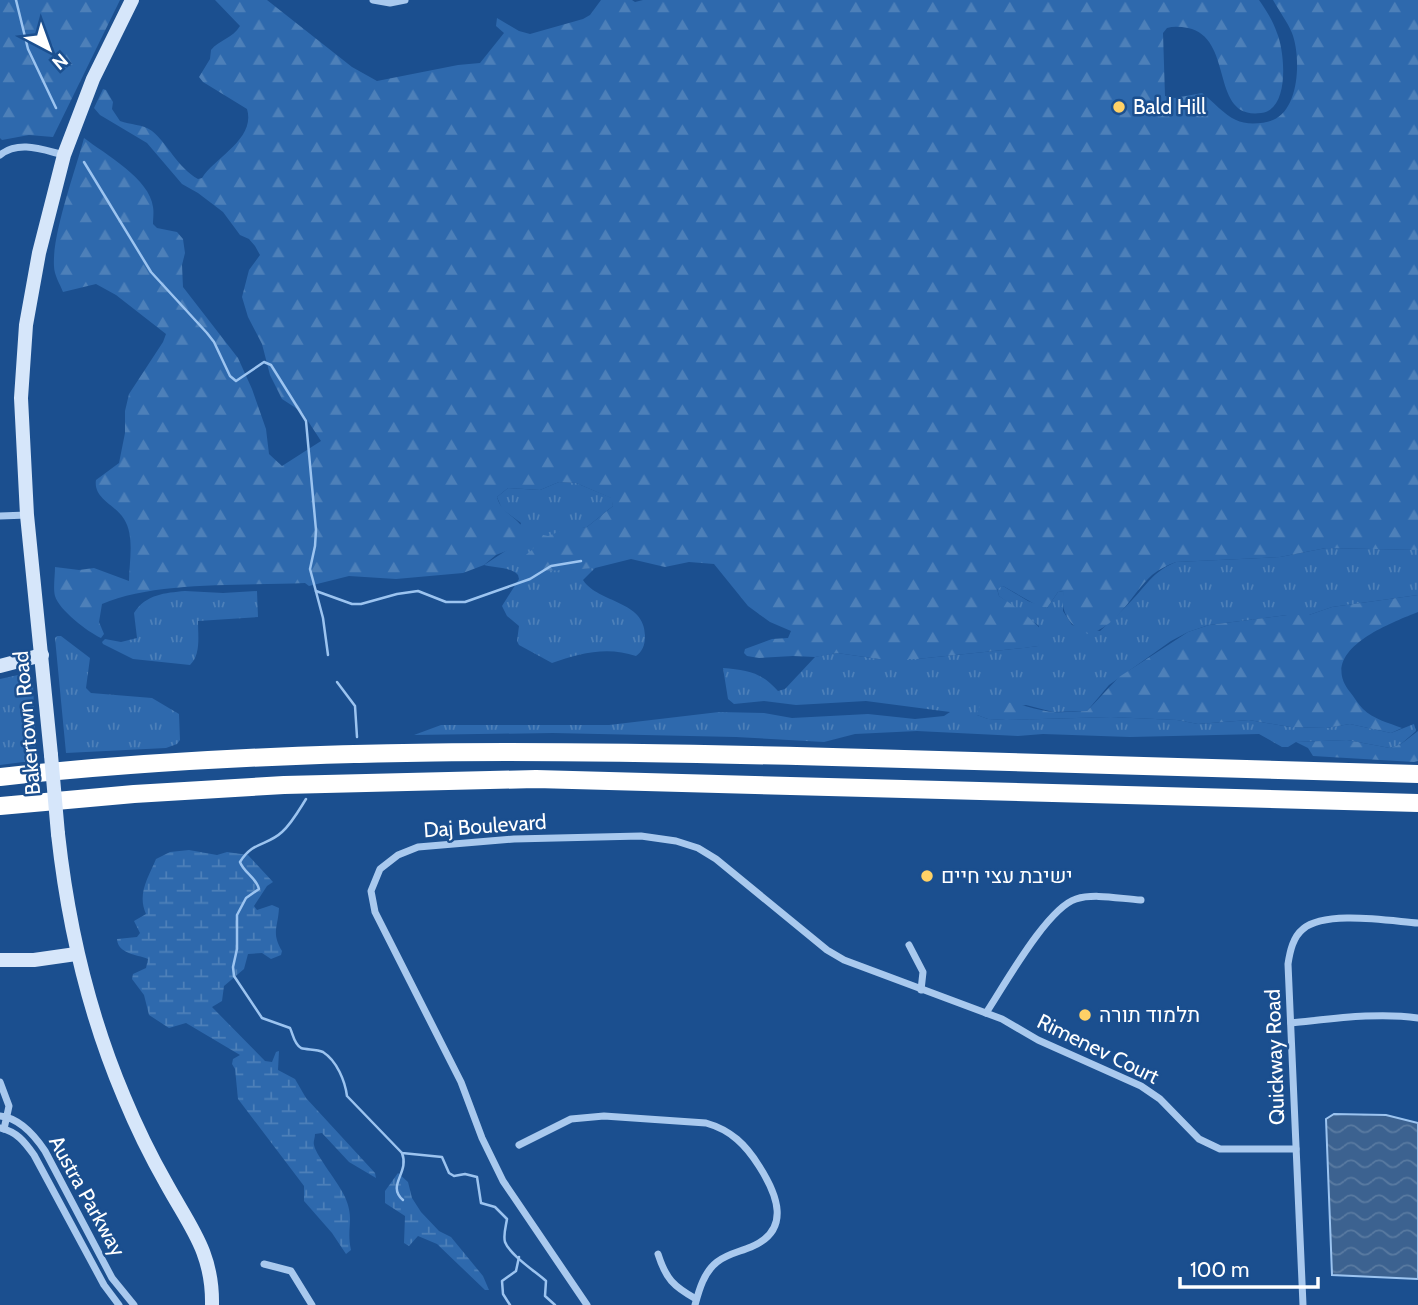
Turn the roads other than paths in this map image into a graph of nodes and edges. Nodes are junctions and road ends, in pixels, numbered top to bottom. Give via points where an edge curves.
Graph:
1 (132, 0) edge
2 (373, 0) edge
3 (405, 0) edge
4 (0, 155) edge
5 (64, 155) junction
6 (27, 515) junction
7 (0, 516) edge
8 (42, 655) junction
9 (0, 666) edge
10 (1418, 774) edge
11 (0, 778) edge
12 (1418, 803) edge
13 (0, 806) edge
14 (1141, 900) dead end
15 (1418, 923) edge
16 (909, 945) dead end
17 (76, 954) junction
18 (0, 960) edge
19 (921, 990) junction
20 (985, 1013) junction
21 (1418, 1018) edge
22 (1291, 1023) junction
23 (0, 1082) edge
24 (3, 1116) edge
25 (2, 1129) edge
26 (519, 1145) dead end
27 (1296, 1149) junction
28 (658, 1254) dead end
29 (264, 1264) dead end
30 (696, 1302) edge
31 (118, 1305) edge
32 (134, 1305) edge
33 (212, 1305) edge
34 (312, 1305) edge
35 (587, 1305) edge
36 (1303, 1305) edge

1 - 5 main road, Bakertown Road via 93,79
2 - 3 street
4 - 5 street via 24,146
5 - 6 main road, Bakertown Road via 38,253 26,325 21,398
6 - 7 street
6 - 8 main road, Bakertown Road
8 - 9 main road
8 - 17 main road, Bakertown Road, bridge via 58,834
10 - 11 highway via 464,750 209,760
12 - 13 highway via 536,779 284,785
14 - 20 street via 1090,897 1062,905
15 - 22 street, Quickway Road via 1331,919 1303,928 1295,937 1288,964
16 - 19 street via 923,971
17 - 18 main road
17 - 33 main road, Bakertown Road via 131,1115 204,1248
19 - 20 street, Rimenev Court
19 - 35 street, Daj Boulevard via 827,950 716,859 676,841 641,835 458,842 418,847 380,869 371,891 374,912 461,1082 503,1181
20 - 27 street, Rimenev Court via 1141,1086 1210,1146
21 - 22 street
22 - 27 street, Quickway Road
23 - 24 street via 9,1105
24 - 25 street
24 - 32 street, Austra Parkway via 28,1129 45,1152 112,1278
25 - 31 street, Austra Parkway via 22,1139 34,1155
26 - 30 street via 571,1119 604,1116 706,1123 739,1139 772,1186 778,1217 761,1242 714,1264 699,1287
27 - 36 street, Quickway Road
28 - 30 street via 670,1281
29 - 34 street via 291,1271

